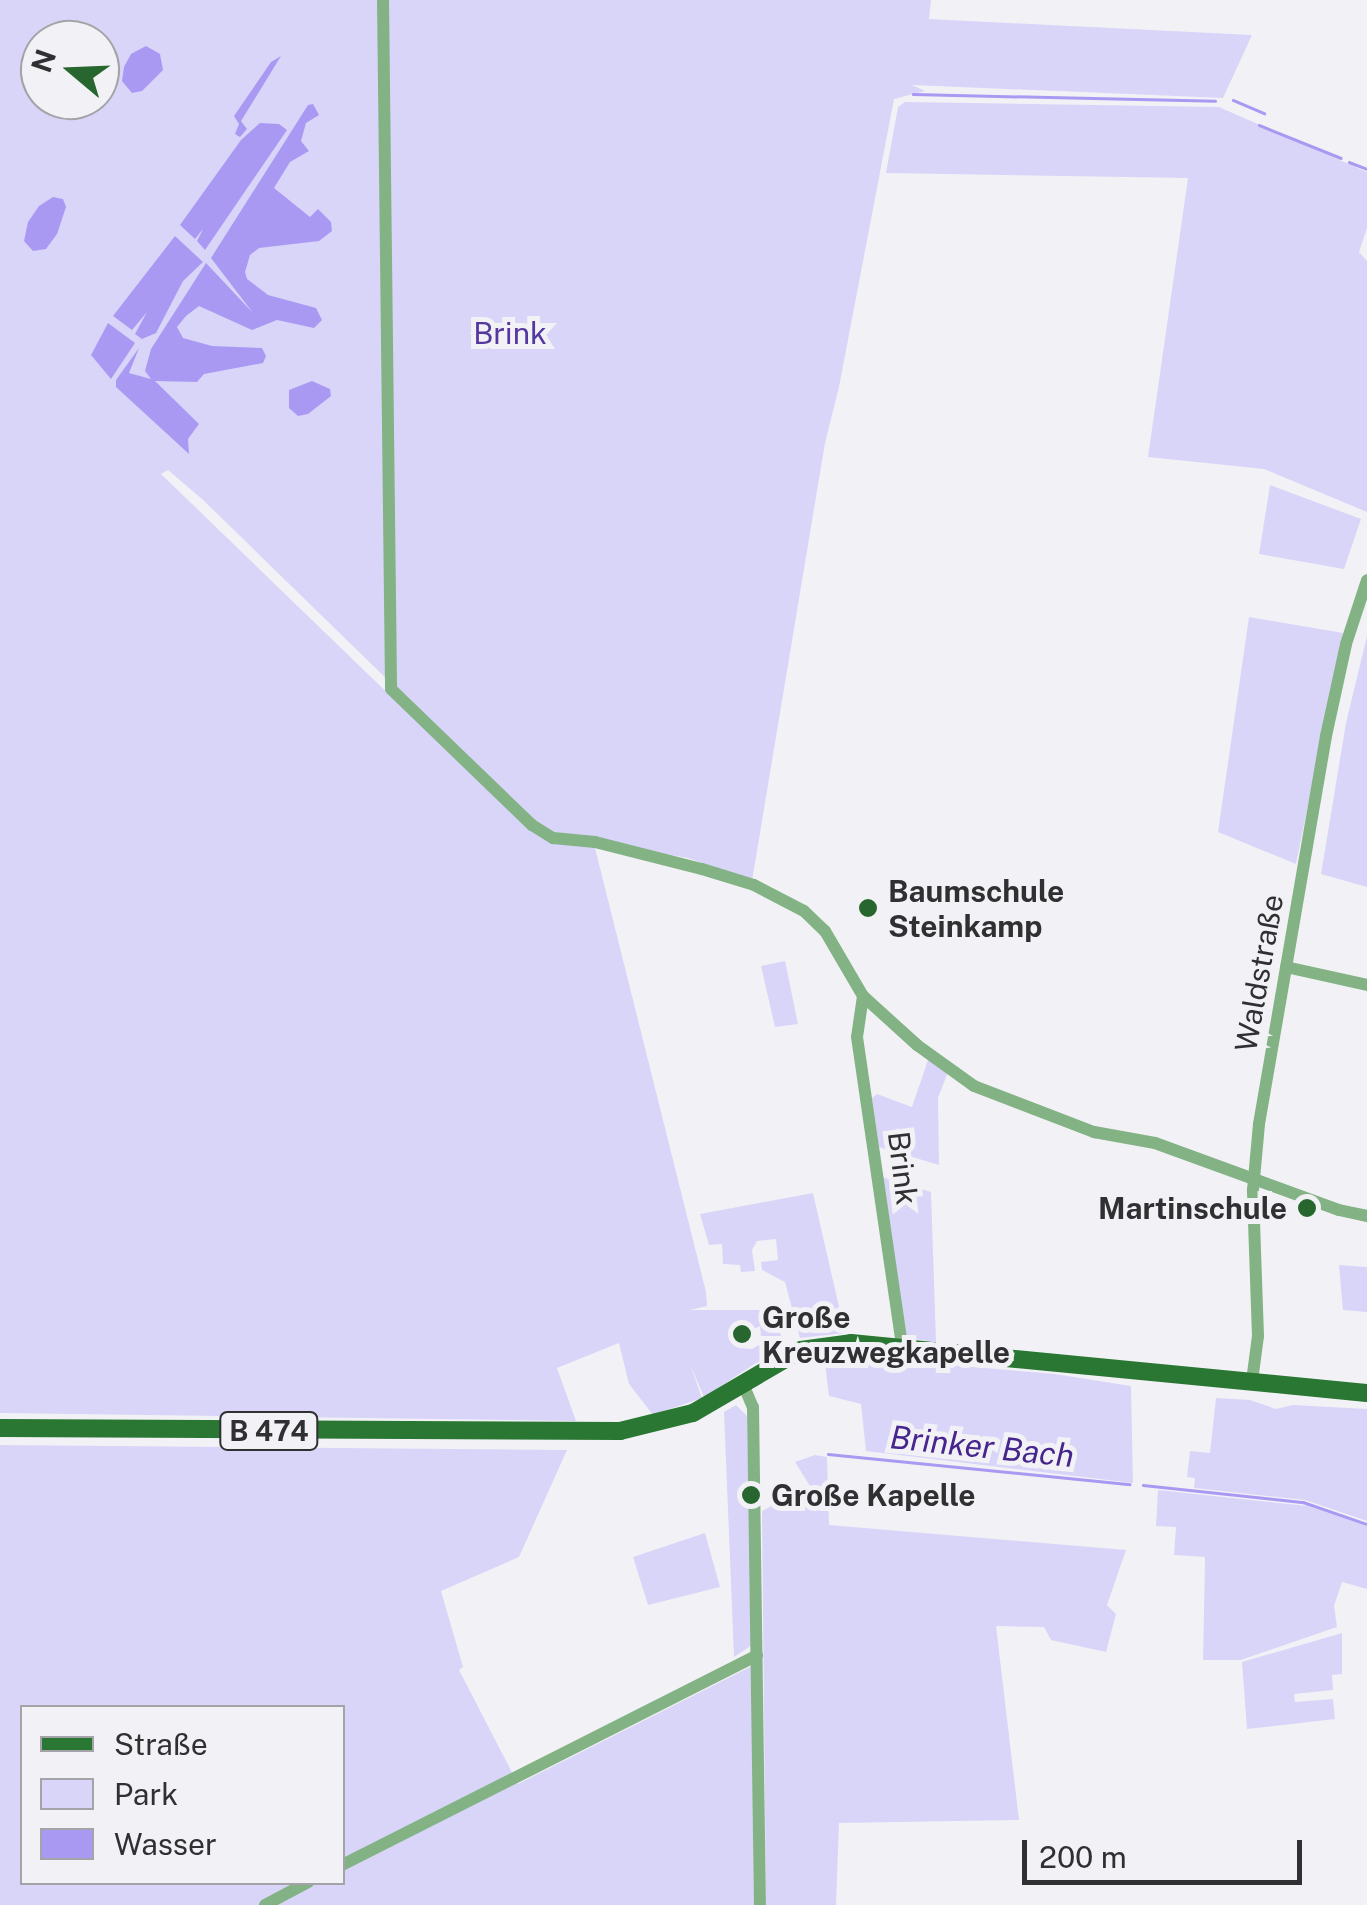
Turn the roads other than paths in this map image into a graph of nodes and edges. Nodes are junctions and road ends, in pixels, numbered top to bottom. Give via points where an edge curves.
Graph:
1 (383, 0) edge
2 (1367, 580) edge
3 (1286, 967) junction
4 (1367, 985) edge
5 (863, 996) junction
6 (1254, 1178) junction
7 (1367, 1216) edge
8 (902, 1347) junction
9 (1252, 1381) junction
10 (743, 1384) junction
11 (1367, 1393) edge
12 (0, 1428) edge
13 (757, 1655) junction
14 (345, 1863) edge
15 (302, 1885) edge
16 (264, 1905) edge
17 (760, 1905) edge

1 - 5 street via 391,689 532,826 553,838 702,869 754,885 804,911 825,931
2 - 3 street, Waldstraße via 1332,704
3 - 4 street
3 - 6 street, Waldstraße
5 - 6 street via 917,1045 988,1093 1112,1138 1155,1143
5 - 8 street, Brink via 857,1037
6 - 7 street
6 - 9 street, Waldstraße via 1258,1336
8 - 9 main road, B 474
8 - 10 main road, B 474 via 814,1346
9 - 11 main road, B 474
10 - 12 main road, B 474 via 672,1420 603,1432
10 - 13 street via 753,1407
13 - 14 street
13 - 17 street
15 - 16 street

